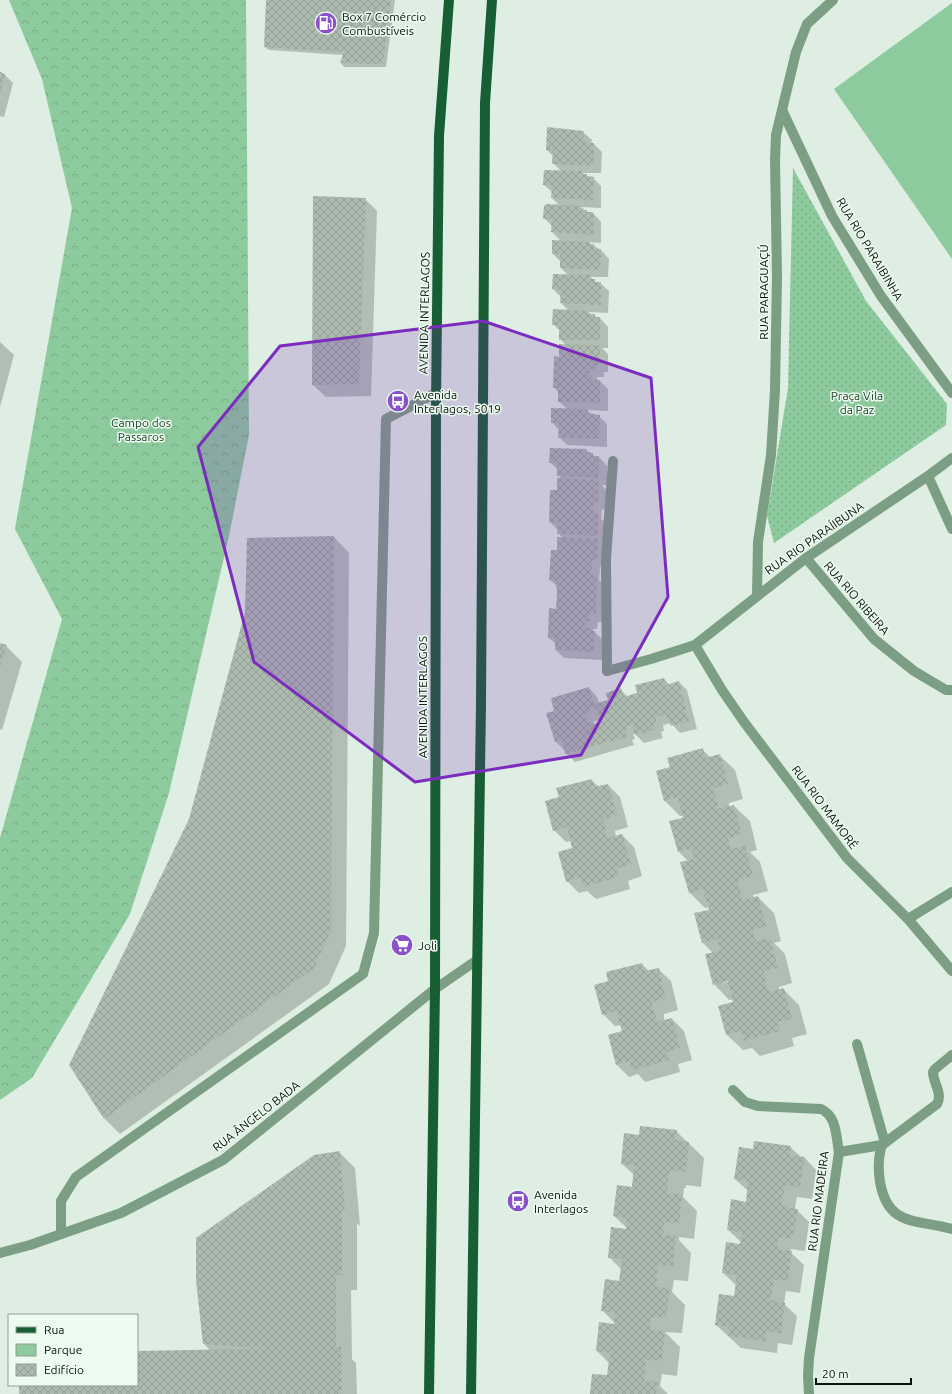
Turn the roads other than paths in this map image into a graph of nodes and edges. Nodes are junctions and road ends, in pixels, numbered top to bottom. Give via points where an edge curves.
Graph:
1 (449, 0) edge
2 (492, 0) edge
3 (831, 1) edge
4 (782, 110) junction
5 (436, 393) junction
6 (952, 393) edge
7 (952, 458) edge
8 (613, 461) dead end
9 (928, 476) junction
10 (952, 528) edge
11 (806, 558) junction
12 (757, 595) junction
13 (696, 645) junction
14 (952, 690) edge
15 (952, 892) edge
16 (908, 919) junction
17 (477, 960) junction
18 (952, 971) edge
19 (435, 989) junction
20 (856, 1044) dead end
21 (952, 1056) edge
22 (733, 1090) dead end
23 (884, 1144) junction
24 (839, 1152) junction
25 (952, 1229) edge
26 (61, 1234) junction
27 (0, 1253) edge
28 (429, 1394) edge
29 (471, 1394) edge
30 (809, 1394) edge

1 - 5 main road, AVENIDA INTERLAGOS via 439,136
2 - 17 main road via 485,103
3 - 4 street, RUA PARAGUAÇÚ via 807,24 796,52
4 - 6 street, RUA RIO PARAIBINHA via 832,216 881,296
4 - 12 street, RUA PARAGUAÇÚ via 776,135 775,160 775,390 771,455 758,542
5 - 19 main road, AVENIDA INTERLAGOS
5 - 26 street via 386,419 374,933 363,974 76,1177 61,1201
7 - 9 street, RUA RIO PARAÍIBUNA
8 - 13 street via 606,559 607,671
9 - 10 street
9 - 11 street, RUA RIO PARAÍIBUNA
11 - 12 street, RUA RIO PARAÍIBUNA
11 - 14 street, RUA RIO RIBEIRA via 874,639 914,671 946,690
12 - 13 street, RUA RIO PARAÍIBUNA
13 - 16 street, RUA RIO MAMORÉ via 744,722 847,858
15 - 16 street
16 - 18 street, RUA RIO MAMORÉ
17 - 19 street, RUA ÂNGELO BADA
17 - 29 main road
19 - 26 street, RUA ÂNGELO BADA via 223,1160 121,1213
19 - 28 main road, AVENIDA INTERLAGOS
20 - 23 street
21 - 23 street via 933,1072 940,1099 937,1104
22 - 24 street, RUA RIO MADEIRA via 745,1102 758,1106 824,1111 833,1120
23 - 24 street
23 - 25 street via 879,1158 879,1176 886,1203 896,1214 909,1221
24 - 30 street, RUA RIO MADEIRA via 809,1358
26 - 27 street, RUA ÂNGELO BADA

